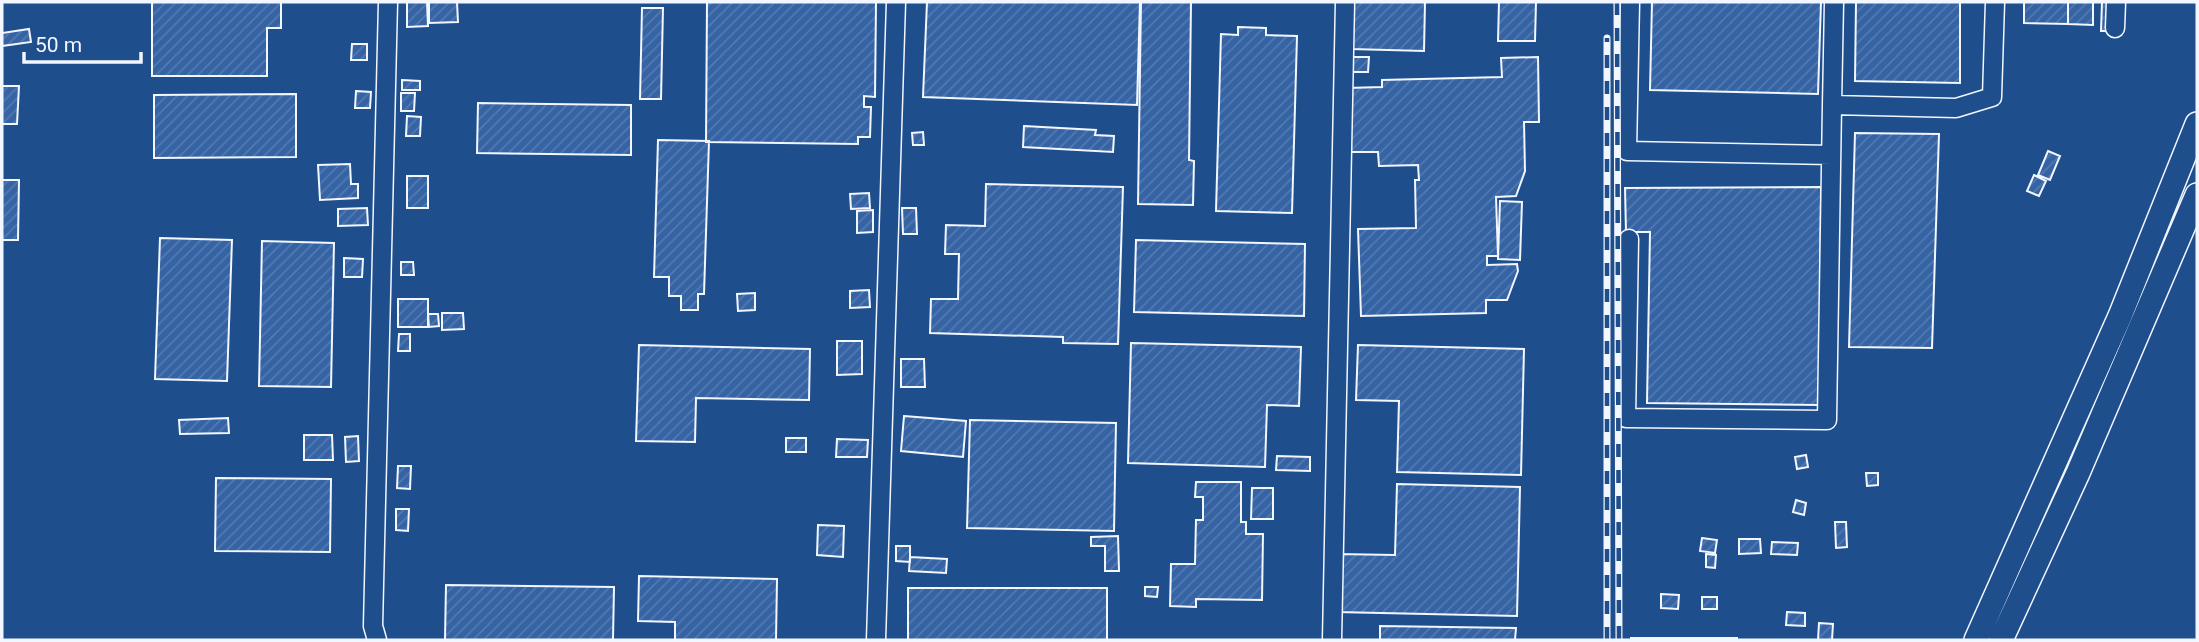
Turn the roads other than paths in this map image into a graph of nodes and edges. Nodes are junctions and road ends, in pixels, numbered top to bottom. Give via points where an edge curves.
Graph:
1 (388, 2) edge
2 (896, 2) edge
3 (1345, 2) edge
4 (1630, 2) edge
5 (1834, 2) edge
6 (1995, 2) edge
7 (2116, 2) edge
8 (2115, 28) dead end
9 (1832, 105) junction
10 (2197, 124) edge
11 (1831, 155) junction
12 (2197, 195) edge
13 (1629, 239) dead end
14 (377, 640) edge
15 (876, 640) edge
16 (1332, 640) edge
17 (1976, 640) edge
18 (2001, 640) edge

1 - 14 street via 373,626
2 - 15 street
3 - 16 street
4 - 11 street via 1627,151
5 - 9 street
6 - 9 street via 1992,97 1956,108
7 - 8 street
9 - 11 street
10 - 17 main road via 2120,316
11 - 13 street via 1827,420 1626,418
12 - 18 main road

